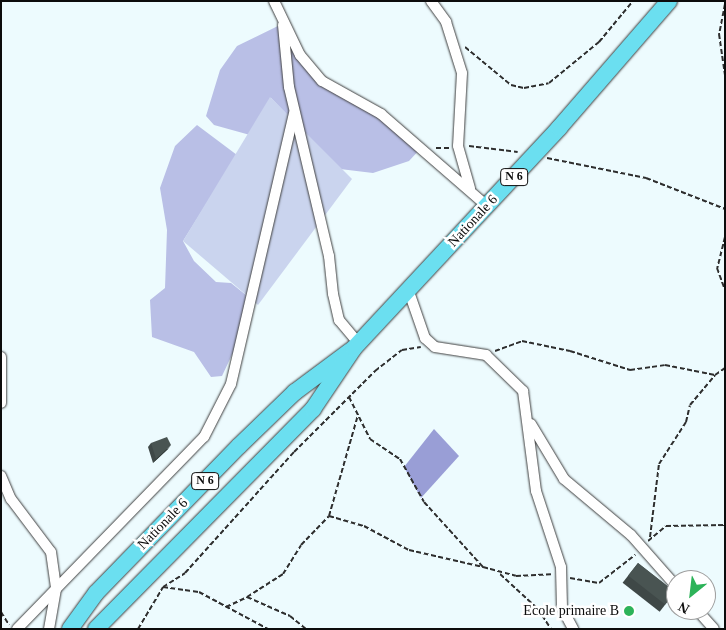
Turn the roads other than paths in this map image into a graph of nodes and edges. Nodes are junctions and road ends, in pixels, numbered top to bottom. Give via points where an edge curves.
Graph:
1 (274, 1) edge
2 (431, 1) edge
3 (669, 1) edge
4 (284, 25) junction
5 (294, 114) junction
6 (470, 189) junction
7 (487, 206) junction
8 (408, 289) junction
9 (356, 345) junction
10 (1, 357) edge
11 (1, 403) edge
12 (527, 416) junction
13 (1, 476) edge
14 (666, 575) edge
15 (56, 589) junction
16 (17, 629) edge
17 (49, 629) edge
18 (70, 629) edge
19 (96, 629) edge
20 (573, 629) edge

1 - 4 street
2 - 6 street via 451,36 462,73 458,146
3 - 7 main road, Nationale 6 / N 6
4 - 5 street
4 - 6 street via 300,56 322,81 381,114
5 - 9 street via 329,256 339,320
5 - 15 street via 231,384 204,437
6 - 7 street
7 - 8 main road, Nationale 6 / N 6
8 - 9 main road, Nationale 6 / N 6
8 - 12 street via 418,326 435,347 486,355 523,391
9 - 18 main road, Nationale 6 / N 6 via 295,392 239,446 96,593
9 - 19 main road, Nationale 6 / N 6 via 313,409
10 - 11 street
12 - 14 street via 564,479 642,549
12 - 20 street via 536,491 561,576 562,608
13 - 15 street via 11,499 51,552
15 - 16 street
15 - 17 street

